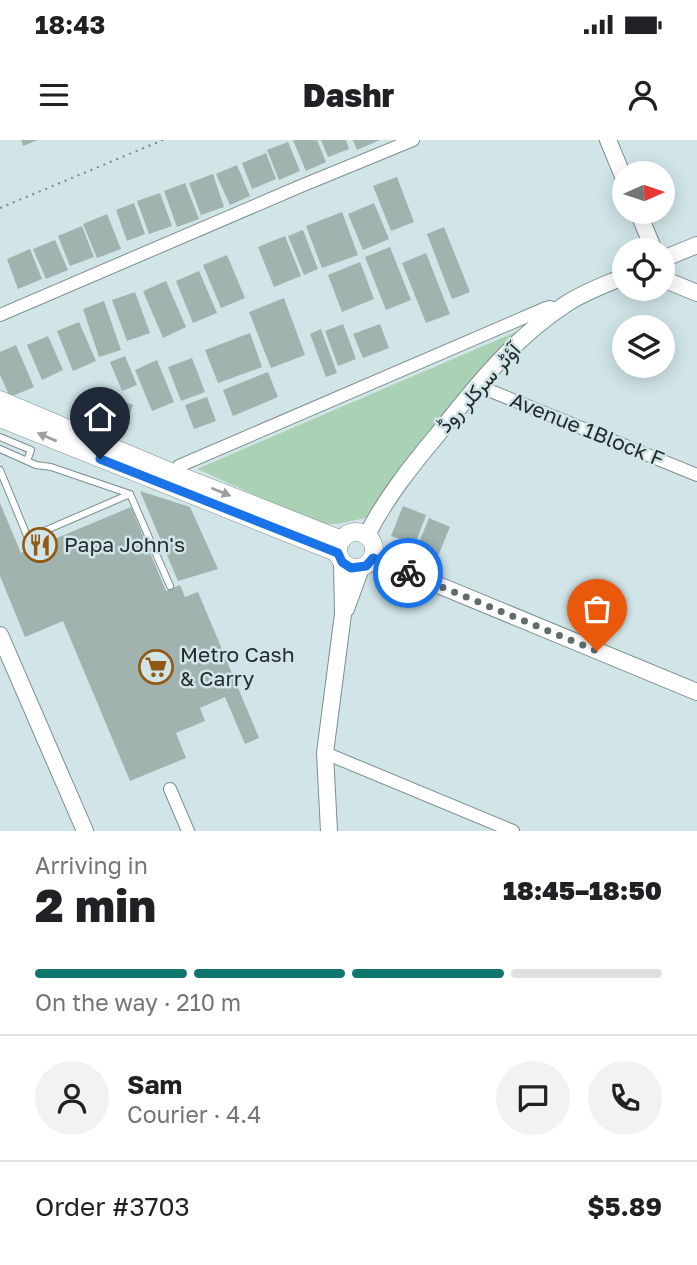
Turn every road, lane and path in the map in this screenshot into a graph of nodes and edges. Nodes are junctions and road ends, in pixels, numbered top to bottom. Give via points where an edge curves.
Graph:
1 (163, 140) edge
2 (413, 140) edge
3 (608, 140) edge
4 (617, 161) edge
5 (0, 208) edge
6 (697, 245) edge
7 (675, 255) edge
8 (612, 282) edge
9 (675, 284) edge
10 (697, 293) edge
11 (557, 311) junction
12 (0, 315) edge
13 (476, 385) junction
14 (0, 400) edge
15 (0, 418) edge
16 (0, 437) edge
17 (0, 449) edge
18 (27, 461) junction
19 (0, 470) edge
20 (125, 470) junction
21 (176, 474) junction
22 (697, 475) edge
23 (117, 490) junction
24 (130, 494) junction
25 (367, 535) junction
26 (340, 552) junction
27 (367, 563) junction
28 (170, 586) dead end
29 (343, 614) junction
30 (0, 635) edge
31 (697, 692) edge
32 (325, 753) junction
33 (170, 789) dead end
34 (85, 831) edge
35 (188, 831) edge
36 (329, 831) edge
37 (513, 831) edge

1 - 5 path
2 - 12 street
3 - 4 street
6 - 7 street
8 - 11 street, آؤٹر سرکلر روڈ
9 - 10 street
11 - 13 street, آؤٹر سرکلر روڈ
11 - 21 street via 546,308 179,466
13 - 22 street, Avenue 1Block F
13 - 25 street, آؤٹر سرکلر روڈ via 421,454
14 - 21 main road
20 -> 15 main road
16 - 18 lane via 30,450
17 - 18 lane
18 - 23 lane
19 - 24 lane via 28,538
20 - 23 lane
20 - 26 main road
21 -> 26 main road
23 - 24 lane
24 - 28 lane
25 - 26 main road via 353,532
25 - 27 main road via 375,550
26 - 27 main road via 351,568
26 - 29 street
27 - 29 street
27 - 31 street
29 - 32 street
30 - 34 street
32 - 36 street
32 - 37 street
33 - 35 street

